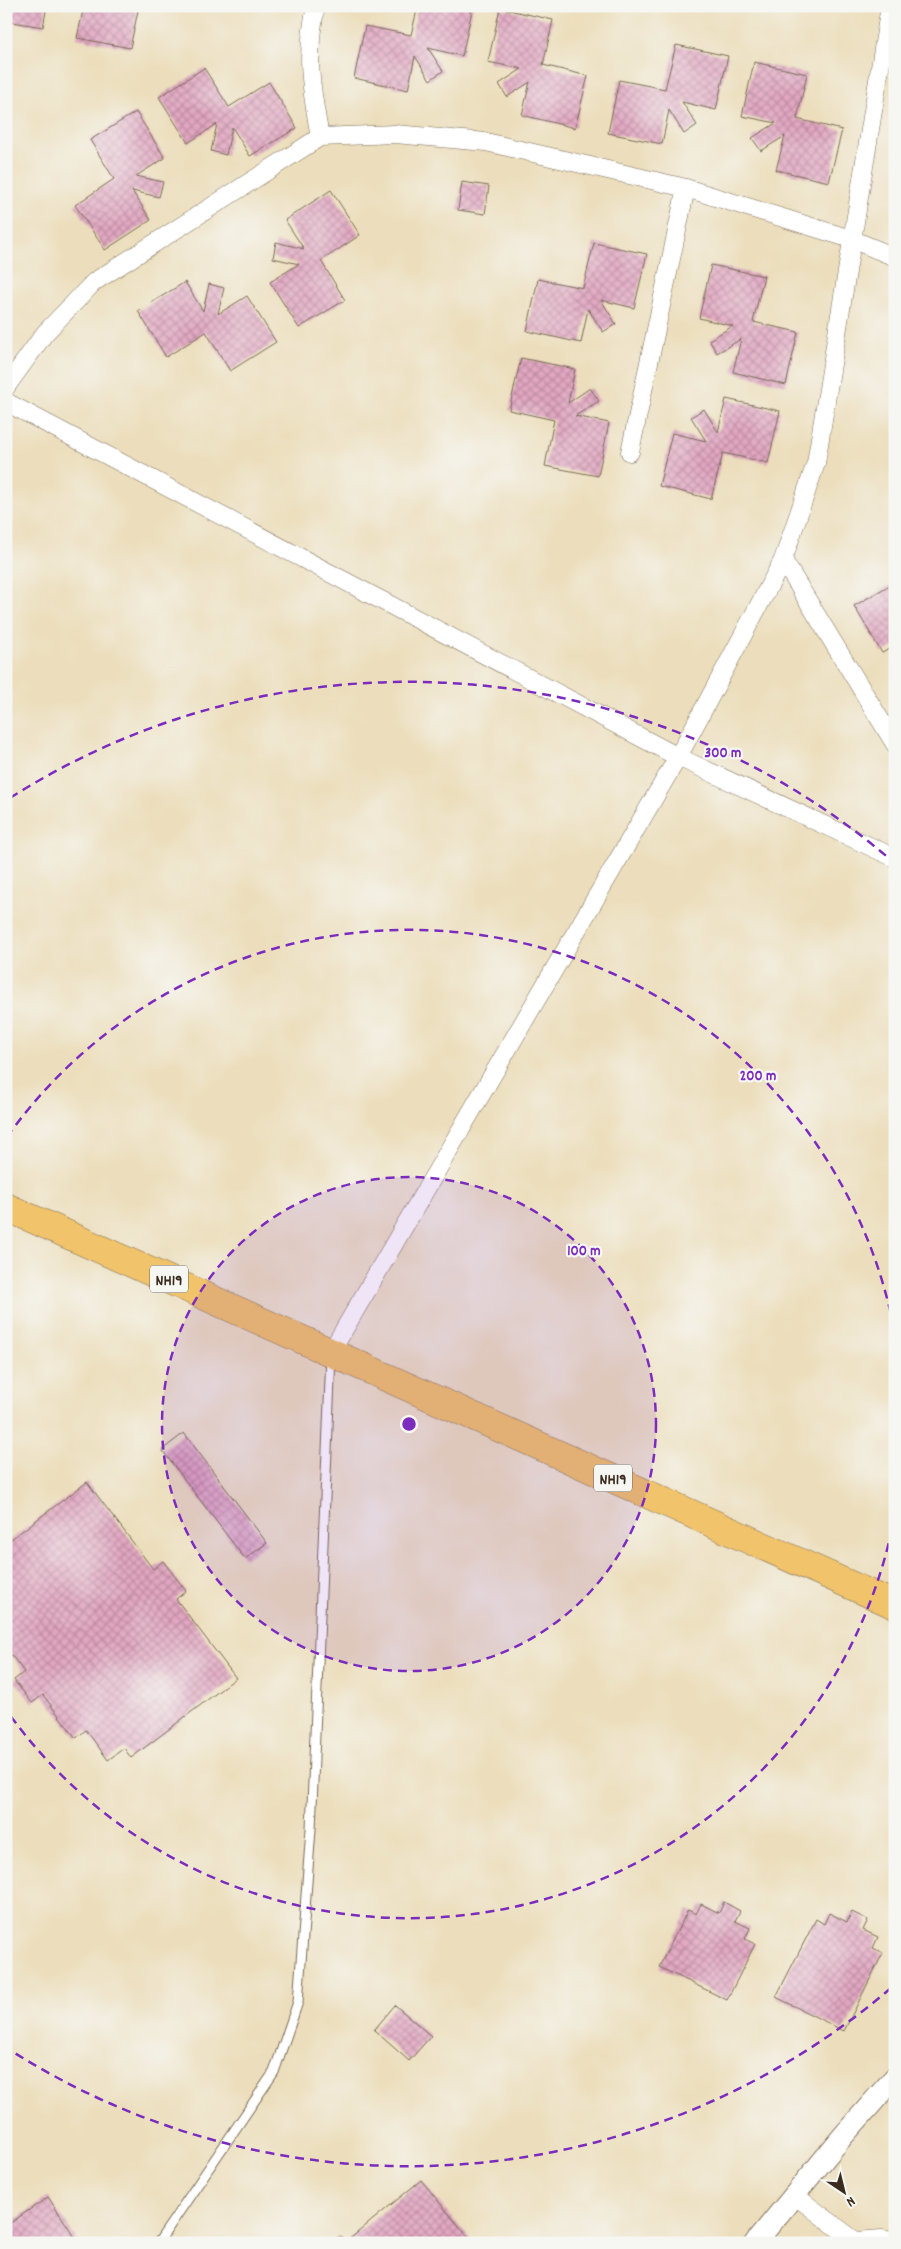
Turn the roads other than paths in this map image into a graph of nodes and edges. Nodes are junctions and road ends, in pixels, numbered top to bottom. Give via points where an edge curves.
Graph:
1 (316, 6) edge
2 (890, 6) edge
3 (320, 137) junction
4 (686, 188) junction
5 (851, 240) junction
6 (895, 258) edge
7 (6, 387) edge
8 (6, 402) edge
9 (630, 452) dead end
10 (783, 560) junction
11 (895, 744) edge
12 (678, 757) junction
13 (894, 854) edge
14 (6, 1207) edge
15 (331, 1352) junction
16 (895, 1605) edge
17 (895, 2077) edge
18 (794, 2195) junction
19 (857, 2242) edge
20 (895, 2242) edge
21 (158, 2243) edge
22 (755, 2243) edge

1 - 3 street via 310,35 309,81
2 - 5 street
3 - 4 street via 395,134 486,142
3 - 7 street via 94,282 45,333
4 - 5 street
4 - 9 street
5 - 6 street
5 - 10 street via 816,463
8 - 12 street
10 - 11 street
10 - 12 street
12 - 13 street
12 - 15 street
14 - 15 highway, NH19
15 - 16 highway, NH19
15 - 21 lane via 311,1830 298,2002 274,2072
17 - 18 street
18 - 19 street
18 - 22 street
19 - 20 street via 882,2239

